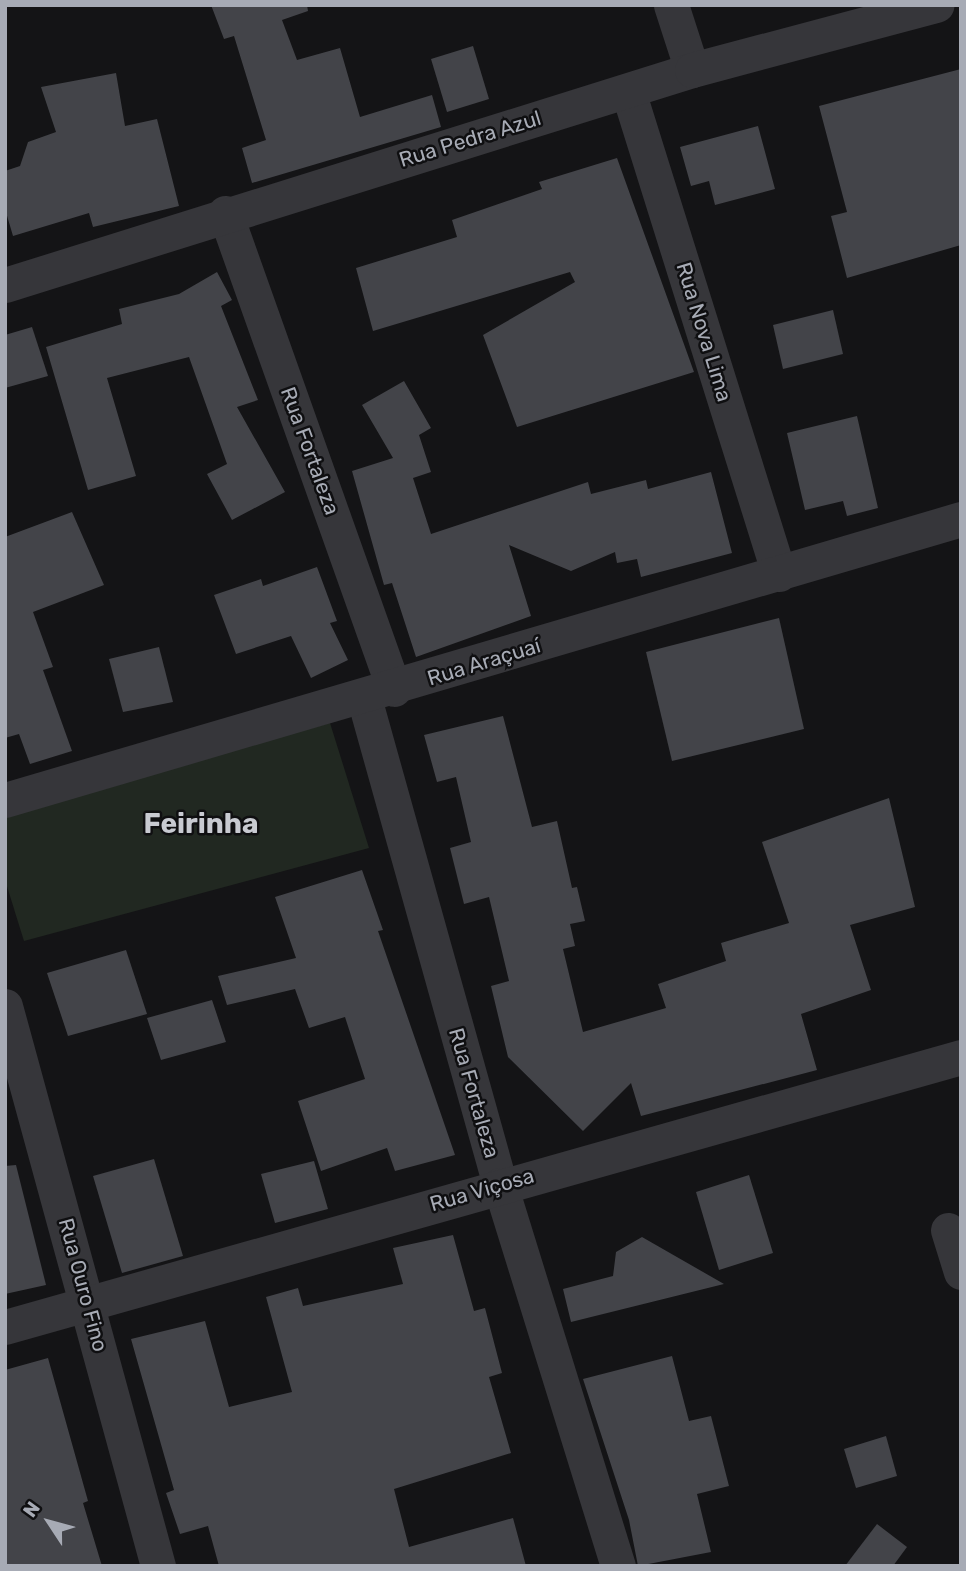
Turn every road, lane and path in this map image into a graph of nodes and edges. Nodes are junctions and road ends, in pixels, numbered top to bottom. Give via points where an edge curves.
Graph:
1 (671, 5) edge
2 (937, 5) edge
3 (692, 70) junction
4 (628, 91) junction
5 (225, 213) junction
6 (5, 285) edge
7 (961, 519) edge
8 (779, 574) junction
9 (379, 694) junction
10 (5, 800) edge
11 (5, 1006) edge
12 (961, 1057) edge
13 (499, 1185) junction
14 (948, 1230) dead end
15 (961, 1272) edge
16 (90, 1306) junction
17 (5, 1327) edge
18 (158, 1566) edge
19 (618, 1566) edge

1 - 3 street
2 - 3 street, Rua Pedra Azul
3 - 4 street, Rua Pedra Azul
4 - 5 street, Rua Pedra Azul
4 - 8 street, Rua Nova Lima
5 - 6 street, Rua Pedra Azul
5 - 9 street, Rua Fortaleza
7 - 8 street, Rua Araçuaí
8 - 9 street, Rua Araçuaí
9 - 10 street, Rua Araçuaí
9 - 13 street, Rua Fortaleza
11 - 16 street, Rua Ouro Fino
12 - 13 street, Rua Viçosa
13 - 16 street, Rua Viçosa
13 - 19 street, Rua Fortaleza
14 - 15 street
16 - 17 street, Rua Viçosa
16 - 18 street, Rua Ouro Fino

